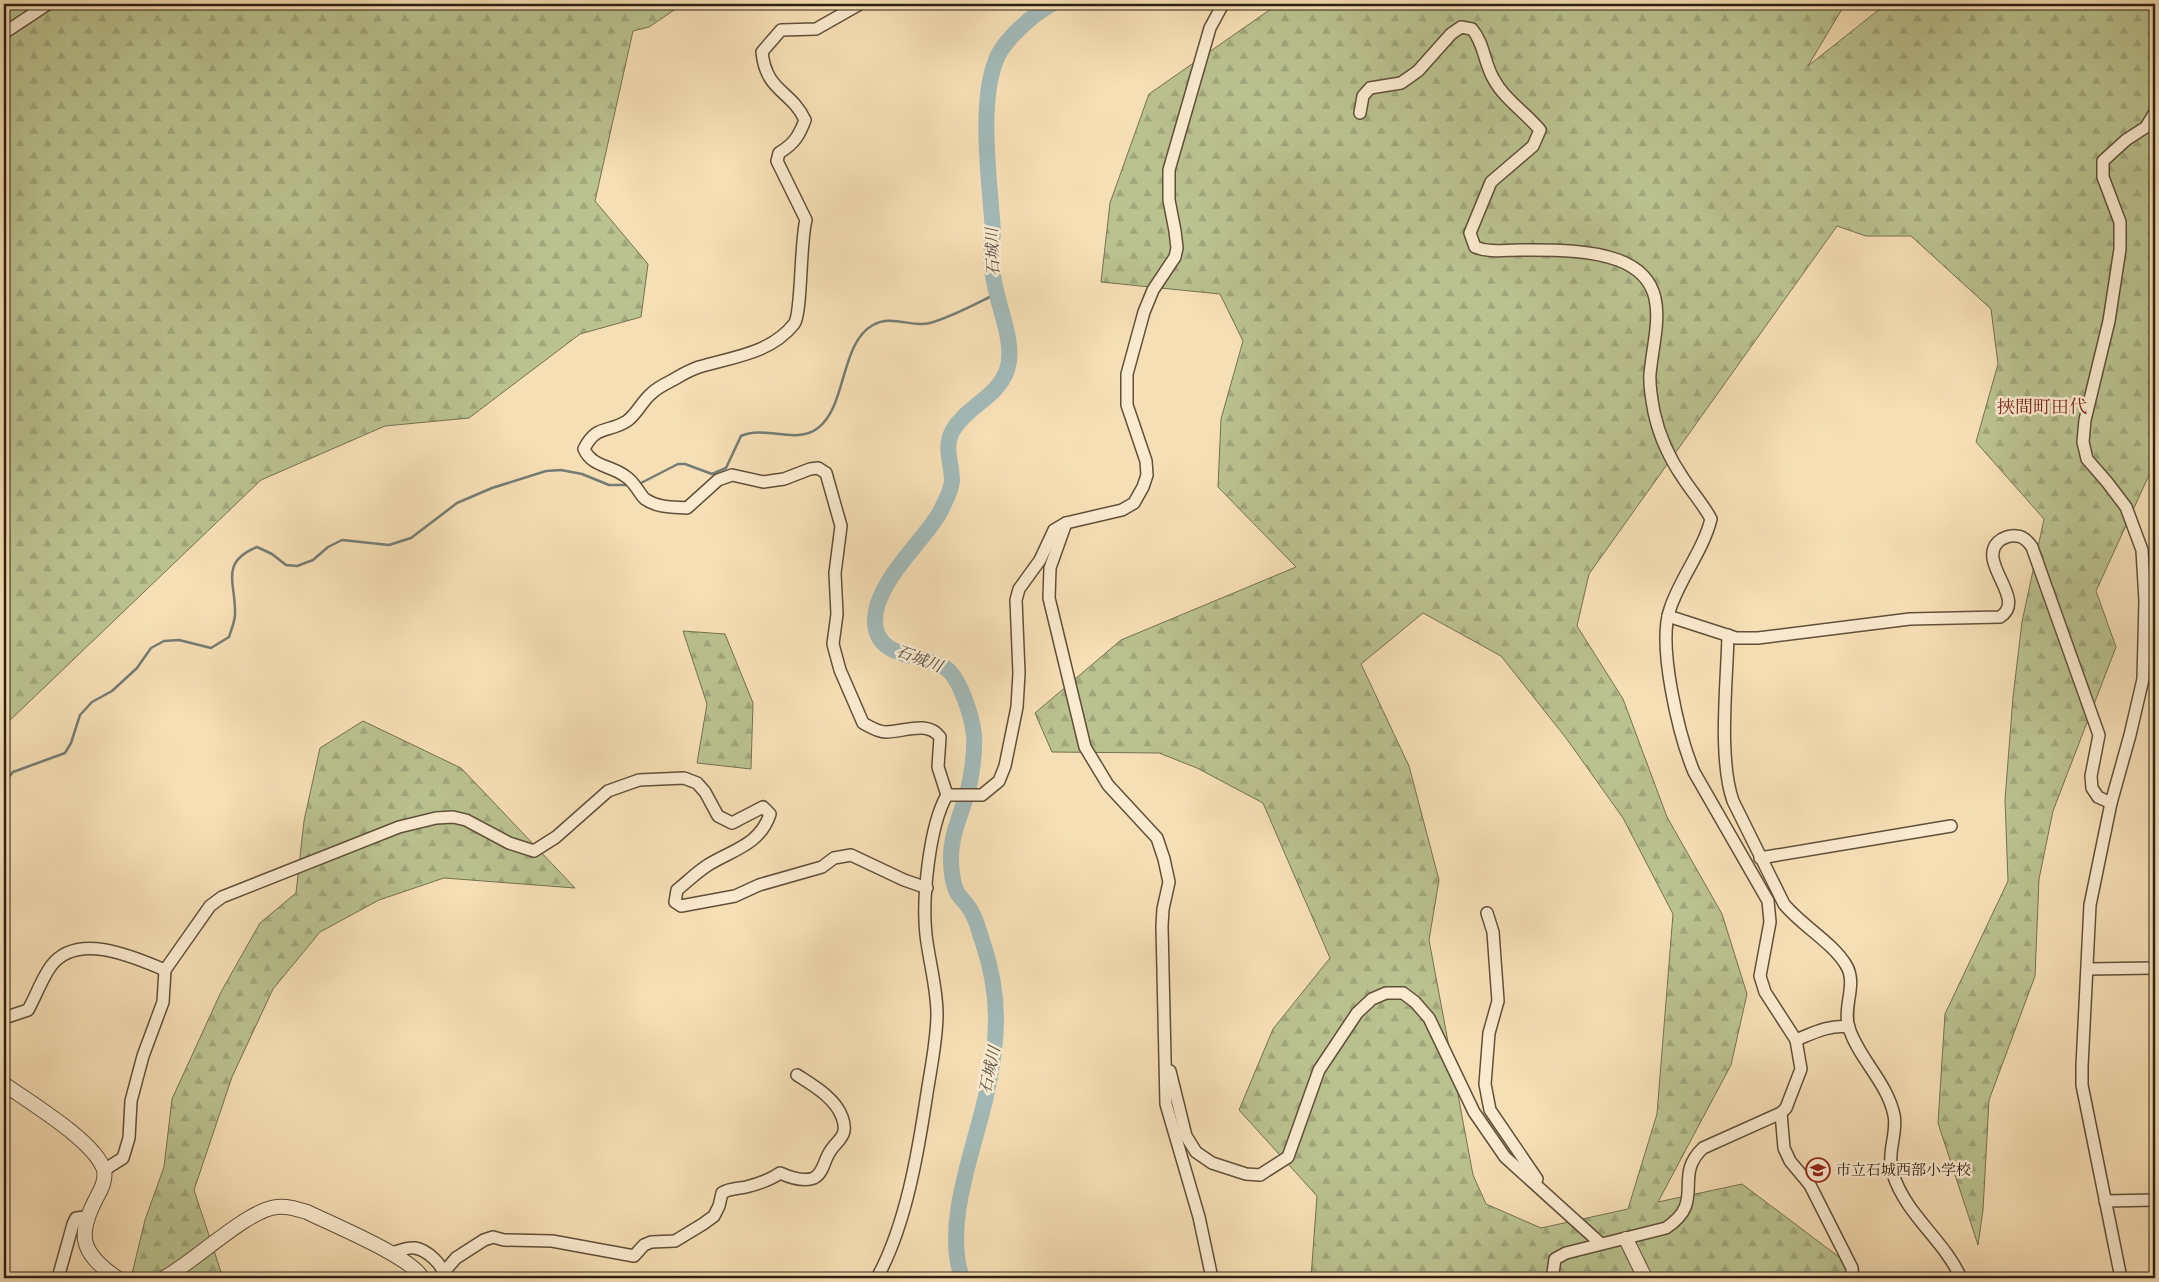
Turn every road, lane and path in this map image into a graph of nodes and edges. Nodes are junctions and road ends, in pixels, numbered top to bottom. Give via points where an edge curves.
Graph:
1 (48, 4) edge
2 (860, 4) edge
3 (1223, 4) edge
4 (4, 33) edge
5 (2155, 112) edge
6 (1360, 113) dead end
7 (1066, 523) junction
8 (1668, 616) junction
9 (1728, 635) junction
10 (949, 795) junction
11 (2111, 802) junction
12 (1951, 826) dead end
13 (1760, 858) junction
14 (927, 888) junction
15 (1487, 913) dead end
16 (2155, 968) edge
17 (2088, 969) junction
18 (165, 970) junction
19 (4, 1018) edge
20 (1849, 1027) junction
21 (1796, 1040) junction
22 (1165, 1052) junction
23 (797, 1075) dead end
24 (4, 1084) edge
25 (1781, 1113) junction
26 (104, 1170) junction
27 (1547, 1193) junction
28 (2155, 1200) edge
29 (2106, 1201) junction
30 (86, 1218) junction
31 (1626, 1239) junction
32 (1600, 1243) junction
33 (392, 1253) junction
34 (444, 1275) edge
35 (58, 1278) edge
36 (117, 1278) edge
37 (164, 1278) edge
38 (422, 1278) edge
39 (877, 1278) edge
40 (1212, 1278) edge
41 (1556, 1278) edge
42 (1645, 1278) edge
43 (1853, 1278) edge
44 (1961, 1278) edge
45 (2122, 1278) edge

1 - 4 street
2 - 10 street via 816,29 781,30 762,52 764,70 779,91 800,108 806,120 793,144 779,153 777,161 806,220 795,323 772,343 756,351 698,368 670,381 651,393 626,422 600,430 590,437 584,448 596,464 624,475 638,486 644,498 664,507 687,508 718,480 732,475 763,482 784,480 810,469 818,468 826,474 841,526 834,573 837,614 833,644 840,670 863,723 886,732 925,728 935,731 940,737 938,767
3 - 7 street via 1210,28 1169,170 1169,200 1177,248 1175,256 1144,312 1127,374 1127,405 1146,461 1144,487 1134,503 1122,510
5 - 11 street via 2146,127 2103,161 2103,176 2120,222 2120,249 2109,321 2085,420 2083,442 2087,460 2126,507 2142,550 2145,601 2143,679
6 - 8 street via 1363,96 1370,88 1401,82 1418,71 1451,34 1461,27 1472,29 1480,39 1494,80 1540,130 1533,146 1491,182 1470,233 1475,247 1489,251 1544,250 1600,255 1633,267 1650,283 1657,305 1649,376 1654,413 1666,447 1683,479 1711,519
7 - 10 street via 1054,530 1016,600 1017,707 998,781 982,795
7 - 22 street via 1050,568 1049,598 1085,747 1108,785 1157,838 1169,882 1162,926
8 - 9 street
8 - 21 street via 1665,625 1669,678 1686,753 1768,901 1770,922 1760,976 1765,992
9 - 11 street via 1758,638 1910,619 2000,617 2009,607 1993,560 1993,550 2001,540 2021,537 2032,547 2098,735 2092,788 2098,797
9 - 13 street via 1726,783
10 - 14 street via 936,822
11 - 17 street via 2090,905
12 - 13 street
13 - 20 street via 1784,904 1845,963 1850,979
14 - 18 street via 851,855 842,855 822,867 759,885 735,896 681,906 675,902 677,890 708,865 754,839 766,828 770,814 763,807 732,823 718,816 697,783 684,778 639,780 608,791 556,837 534,851 509,843 466,820 436,818 406,825 270,876 222,897 210,906
14 - 39 street via 926,933 937,1014 932,1060 916,1165 890,1249
15 - 27 street via 1492,932 1498,1001 1490,1033 1485,1084 1490,1110
16 - 17 street
17 - 29 street via 2082,1085
18 - 19 street via 137,958 90,947 64,955 52,964 28,1010
18 - 26 street via 163,1002 140,1065 123,1158
20 - 21 street via 1834,1027
20 - 44 street via 1884,1088 1895,1116 1890,1153 1893,1174 1902,1195
21 - 25 street via 1801,1069
22 - 27 street via 1186,1136 1196,1152 1212,1163 1260,1175 1288,1157 1319,1070 1357,1013 1372,999 1386,993 1403,993 1428,1018 1474,1112 1505,1158
22 - 40 street via 1166,1104
23 - 34 street via 834,1104 844,1128 842,1140 828,1153 819,1174 813,1178 780,1173 744,1188 728,1189 722,1193 714,1216 703,1224 674,1241 644,1245 634,1256 552,1241 493,1237 456,1258
24 - 26 street via 56,1120 93,1152
25 - 31 street via 1703,1148 1693,1157 1688,1170 1688,1200 1684,1213 1666,1228
25 - 43 street via 1784,1148 1790,1161 1810,1185 1852,1268
26 - 30 street via 104,1184
27 - 32 street
28 - 29 street
29 - 45 street
30 - 35 street via 76,1218 73,1224
30 - 36 street via 84,1234 89,1253
31 - 32 street
31 - 42 street
32 - 41 street via 1555,1259 1553,1273
33 - 34 street via 415,1248 439,1264
33 - 37 street via 307,1212 276,1206 242,1223
33 - 38 street

